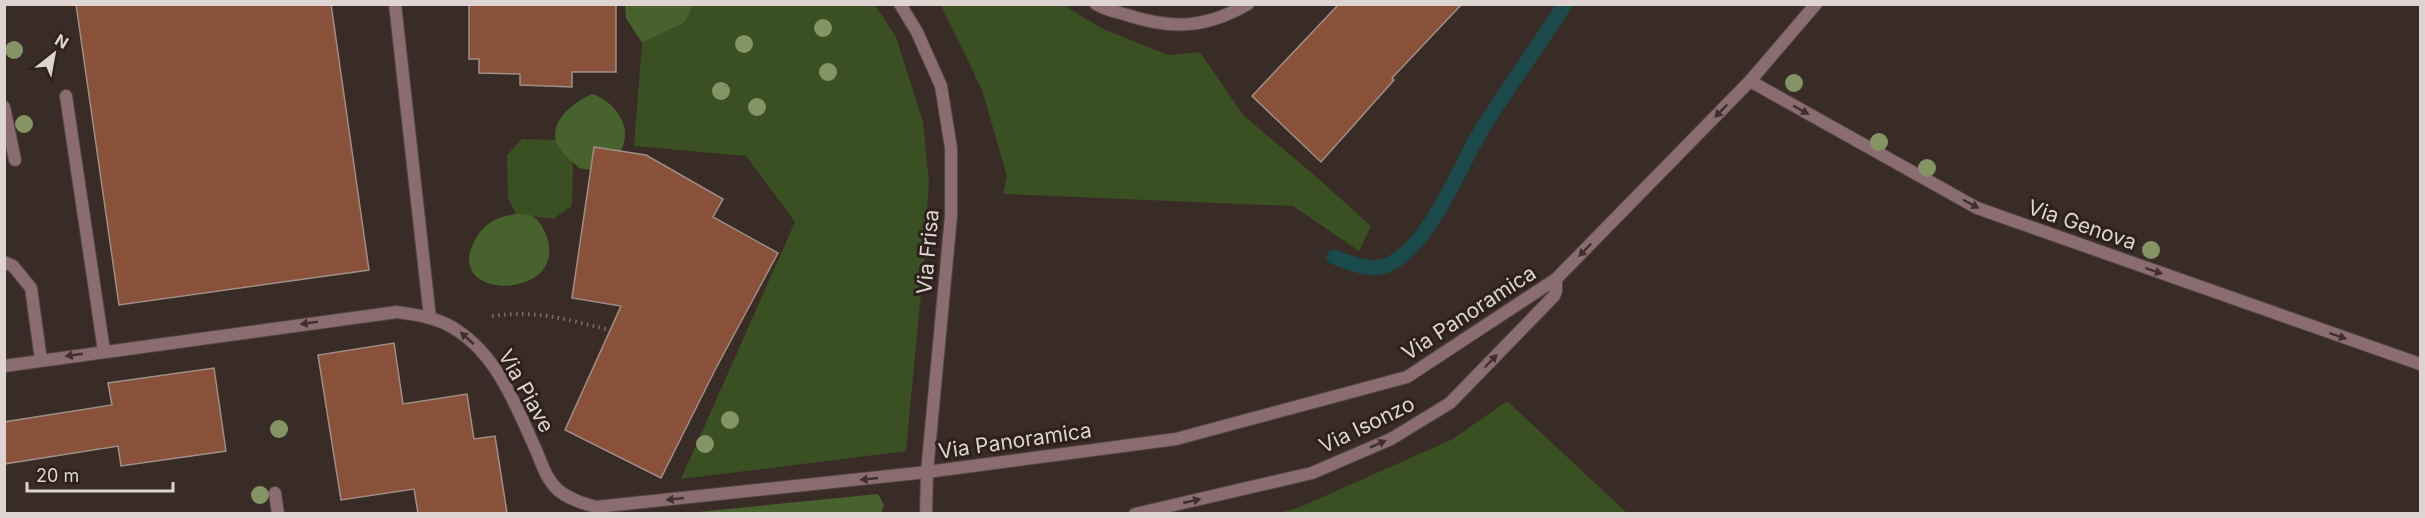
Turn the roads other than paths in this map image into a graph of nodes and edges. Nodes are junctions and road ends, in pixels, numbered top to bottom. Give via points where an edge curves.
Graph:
1 (395, 4) edge
2 (900, 4) edge
3 (1096, 4) edge
4 (1248, 4) edge
5 (1816, 4) edge
6 (1750, 81) junction
7 (66, 96) dead end
8 (4, 107) edge
9 (15, 160) dead end
10 (4, 262) edge
11 (1556, 279) junction
12 (430, 318) junction
13 (104, 351) junction
14 (41, 360) junction
15 (2421, 364) edge
16 (4, 366) edge
17 (927, 472) junction
18 (275, 493) dead end
19 (278, 513) edge
20 (926, 513) edge
21 (1136, 513) edge

1 - 12 street
2 - 17 street, Via Frisa via 942,86 951,148 951,216
3 - 4 street via 1152,23 1192,26 1231,14
5 - 6 street, Via Panoramica
6 -> 11 street, Via Panoramica
6 -> 15 street, Via Genova via 1977,208
7 - 13 street
8 - 9 street
10 - 14 street via 13,266 31,288
11 - 17 street, Via Panoramica via 1407,377 1176,439
21 -> 11 street, Via Isonzo via 1312,473 1391,439 1450,403 1554,296
12 -> 13 street, Via Piave via 397,312
17 -> 12 street, Via Piave via 596,507 575,501 544,473 504,382 481,351 458,331
13 -> 14 street, Via Piave
14 - 16 street, Via Piave
17 - 20 street, Via Frisa
18 - 19 street

